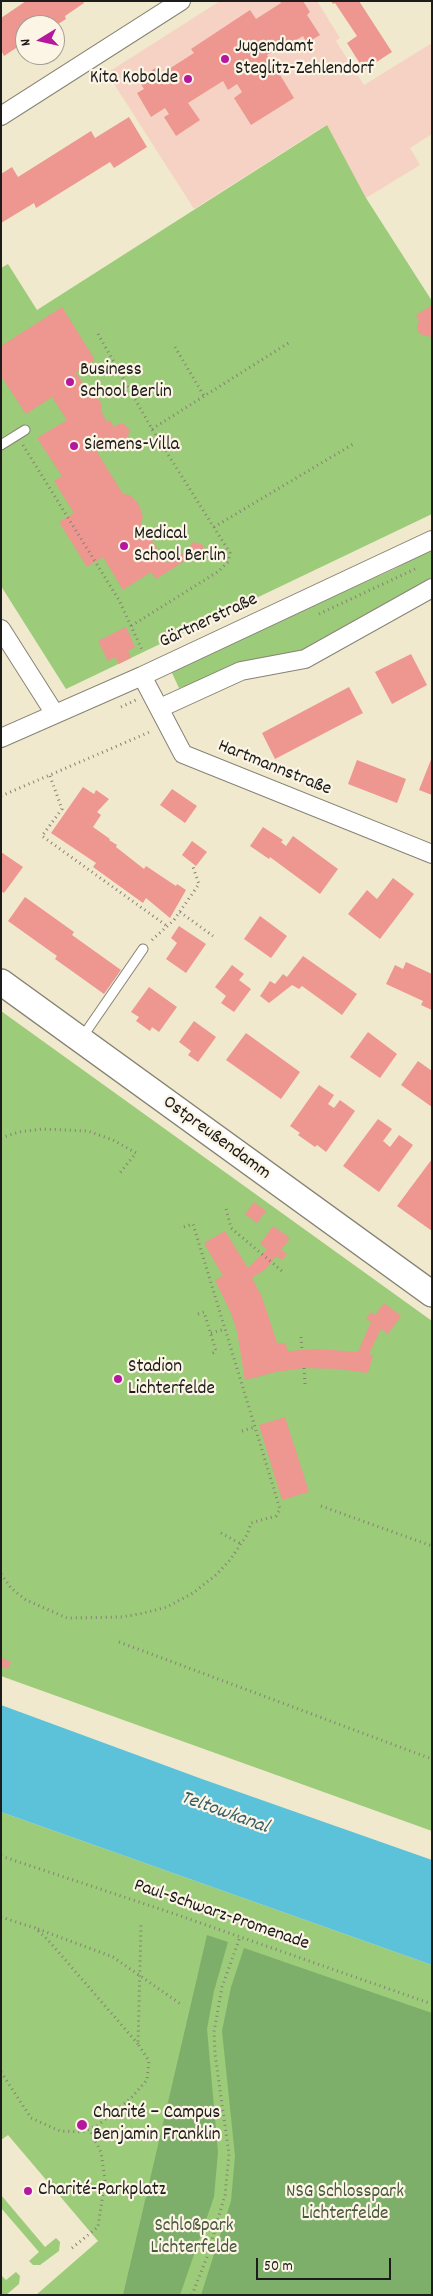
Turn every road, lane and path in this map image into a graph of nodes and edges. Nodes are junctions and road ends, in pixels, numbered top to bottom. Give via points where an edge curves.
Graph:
1 (181, 1) edge
2 (1, 116) edge
3 (98, 334) dead end
4 (290, 342) dead end
5 (175, 347) dead end
6 (204, 396) junction
7 (152, 429) junction
8 (21, 433) joint
9 (355, 443) dead end
10 (1, 445) edge
11 (214, 526) junction
12 (432, 540) edge
13 (432, 588) edge
14 (131, 626) junction
15 (1, 629) edge
16 (143, 652) dead end
17 (142, 676) junction
18 (160, 708) junction
19 (55, 714) junction
20 (159, 728) dead end
21 (1, 738) edge
22 (50, 776) junction
23 (1, 796) edge
24 (432, 854) edge
25 (193, 866) dead end
26 (180, 912) junction
27 (167, 926) junction
28 (213, 936) dead end
29 (143, 949) joint
30 (1, 982) edge
31 (80, 1039) junction
32 (1, 1138) edge
33 (119, 1174) dead end
34 (226, 1209) dead end
35 (180, 1228) dead end
36 (282, 1271) dead end
37 (432, 1294) edge
38 (198, 1314) dead end
39 (225, 1329) junction
40 (211, 1333) junction
41 (301, 1337) dead end
42 (302, 1350) dead end
43 (210, 1355) dead end
44 (304, 1368) dead end
45 (305, 1384) dead end
46 (255, 1427) junction
47 (242, 1431) dead end
48 (321, 1506) dead end
49 (221, 1533) dead end
50 (241, 1544) junction
51 (432, 1546) edge
52 (1, 1574) edge
53 (119, 1642) dead end
54 (432, 1759) edge
55 (1, 1856) edge
56 (1, 1917) edge
57 (141, 1925) dead end
58 (35, 1928) junction
59 (240, 1937) junction
60 (140, 1976) junction
61 (432, 2004) edge
62 (182, 2005) dead end
63 (138, 2044) junction
64 (1, 2072) edge
65 (89, 2129) junction
66 (72, 2248) dead end
67 (192, 2295) edge

1 - 2 street
3 - 7 path
4 - 6 path
5 - 6 path
6 - 7 path
7 - 11 path
8 - 10 lane
8 - 14 path
9 - 11 path
11 - 14 path via 230,553 228,562 219,571
12 - 17 street, Gärtnerstraße
13 - 18 street via 305,659 241,671
14 - 16 path
15 - 19 street
17 - 18 street, Hartmannstraße
17 - 19 street, Gärtnerstraße
18 - 24 street, Hartmannstraße via 183,754
19 - 21 street, Gärtnerstraße
20 - 22 path
22 - 23 path
22 - 27 path via 62,809 42,836
25 - 26 path via 199,884
26 - 27 path
26 - 28 path
27 - 29 path
29 - 31 lane
30 - 31 street, Ostpreußendamm
31 - 37 street, Ostpreußendamm
32 - 33 path via 42,1129 88,1131 136,1153
34 - 36 path via 231,1228
35 - 39 path via 193,1224
38 - 40 path via 204,1312
39 - 40 path
39 - 46 path
40 - 43 path via 216,1353
41 - 42 path
44 - 45 path
46 - 47 path
46 - 50 path via 280,1509 276,1516 251,1523
48 - 51 path
49 - 50 path
50 - 52 path via 216,1575 193,1593 166,1607 122,1617 67,1618 26,1600
53 - 54 path
55 - 59 path, Paul-Schwarz-Promenade
56 - 58 path
57 - 60 path
58 - 60 path via 113,1957
58 - 63 path
59 - 61 path, Paul-Schwarz-Promenade
59 - 67 path via 222,1987 214,2032 229,2154 225,2195
60 - 62 path
60 - 63 path
63 - 65 path via 149,2061 147,2080 130,2099
64 - 65 path via 31,2118 60,2132
65 - 66 path via 101,2152 105,2180 98,2227

